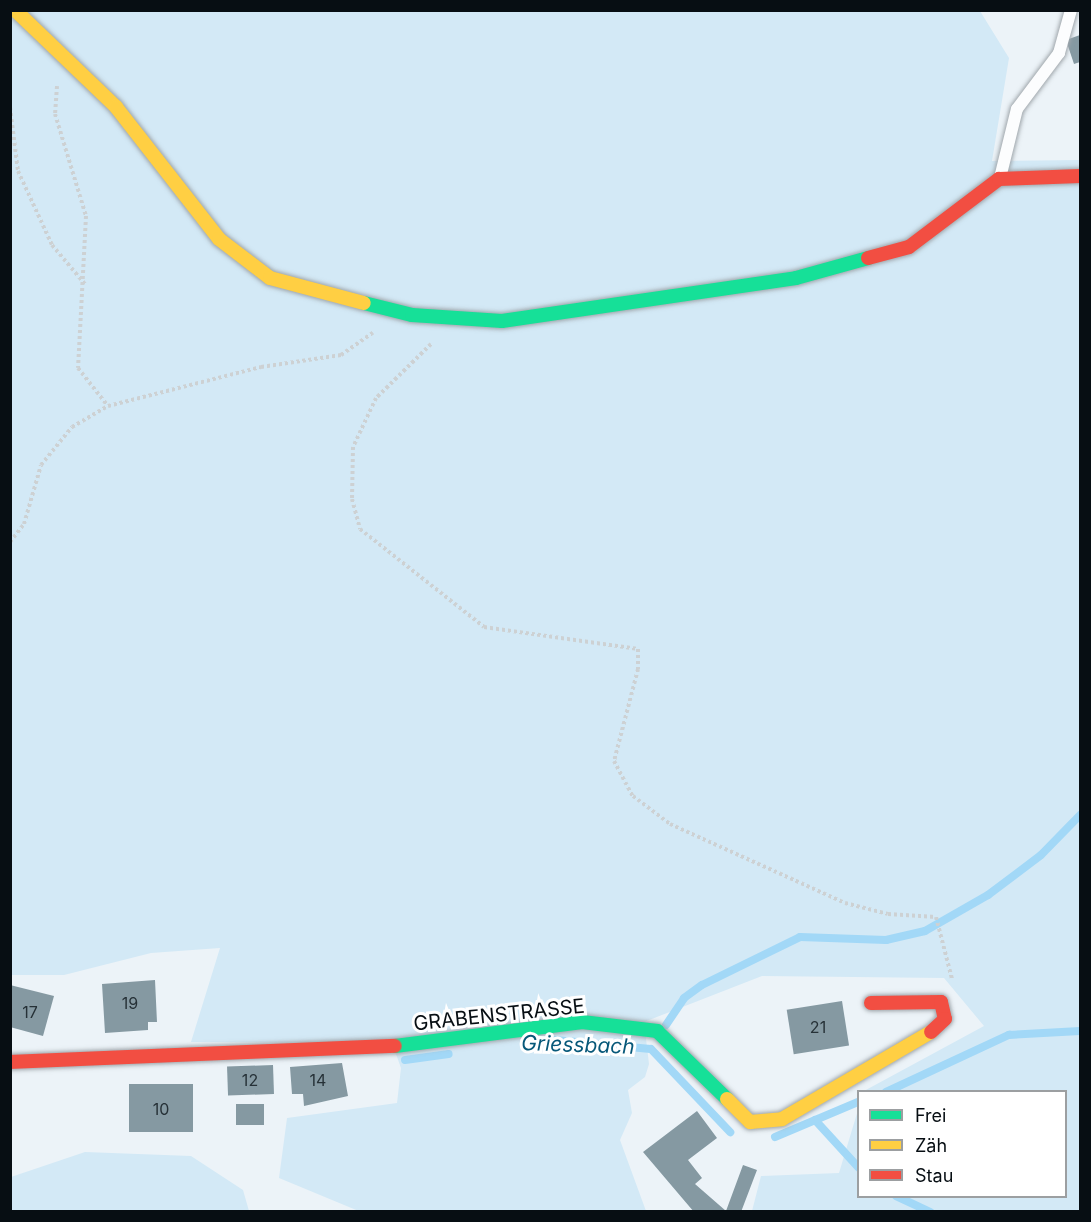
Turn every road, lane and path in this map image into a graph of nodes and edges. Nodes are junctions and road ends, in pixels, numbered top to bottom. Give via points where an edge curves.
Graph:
1 (15, 10) edge
2 (1071, 10) edge
3 (66, 58) junction
4 (10, 107) edge
5 (1080, 176) edge
6 (999, 179) junction
7 (85, 284) junction
8 (434, 316) junction
9 (383, 329) dead end
10 (108, 406) junction
11 (10, 542) edge
12 (953, 982) dead end
13 (871, 1003) dead end
14 (10, 1062) edge

1 - 3 street
2 - 6 lane via 1059,53 1017,109
3 - 7 path via 55,92 55,114 86,216
3 - 8 street via 116,107 219,239 270,278
4 - 7 path via 18,171 52,245
5 - 6 street
6 - 8 street via 909,247 796,278 502,321
7 - 10 path via 78,368
8 - 12 path via 432,342 376,398 353,447 352,499 360,529 484,627 638,649 638,669 614,761 633,796 670,824 845,903 888,914 936,917
9 - 10 path via 341,355 261,367
10 - 11 path via 72,428 41,465 24,524
13 - 14 street, GRABENSTRASSE via 941,1002 945,1019 920,1042 782,1119 750,1122 657,1031 582,1022 400,1046

